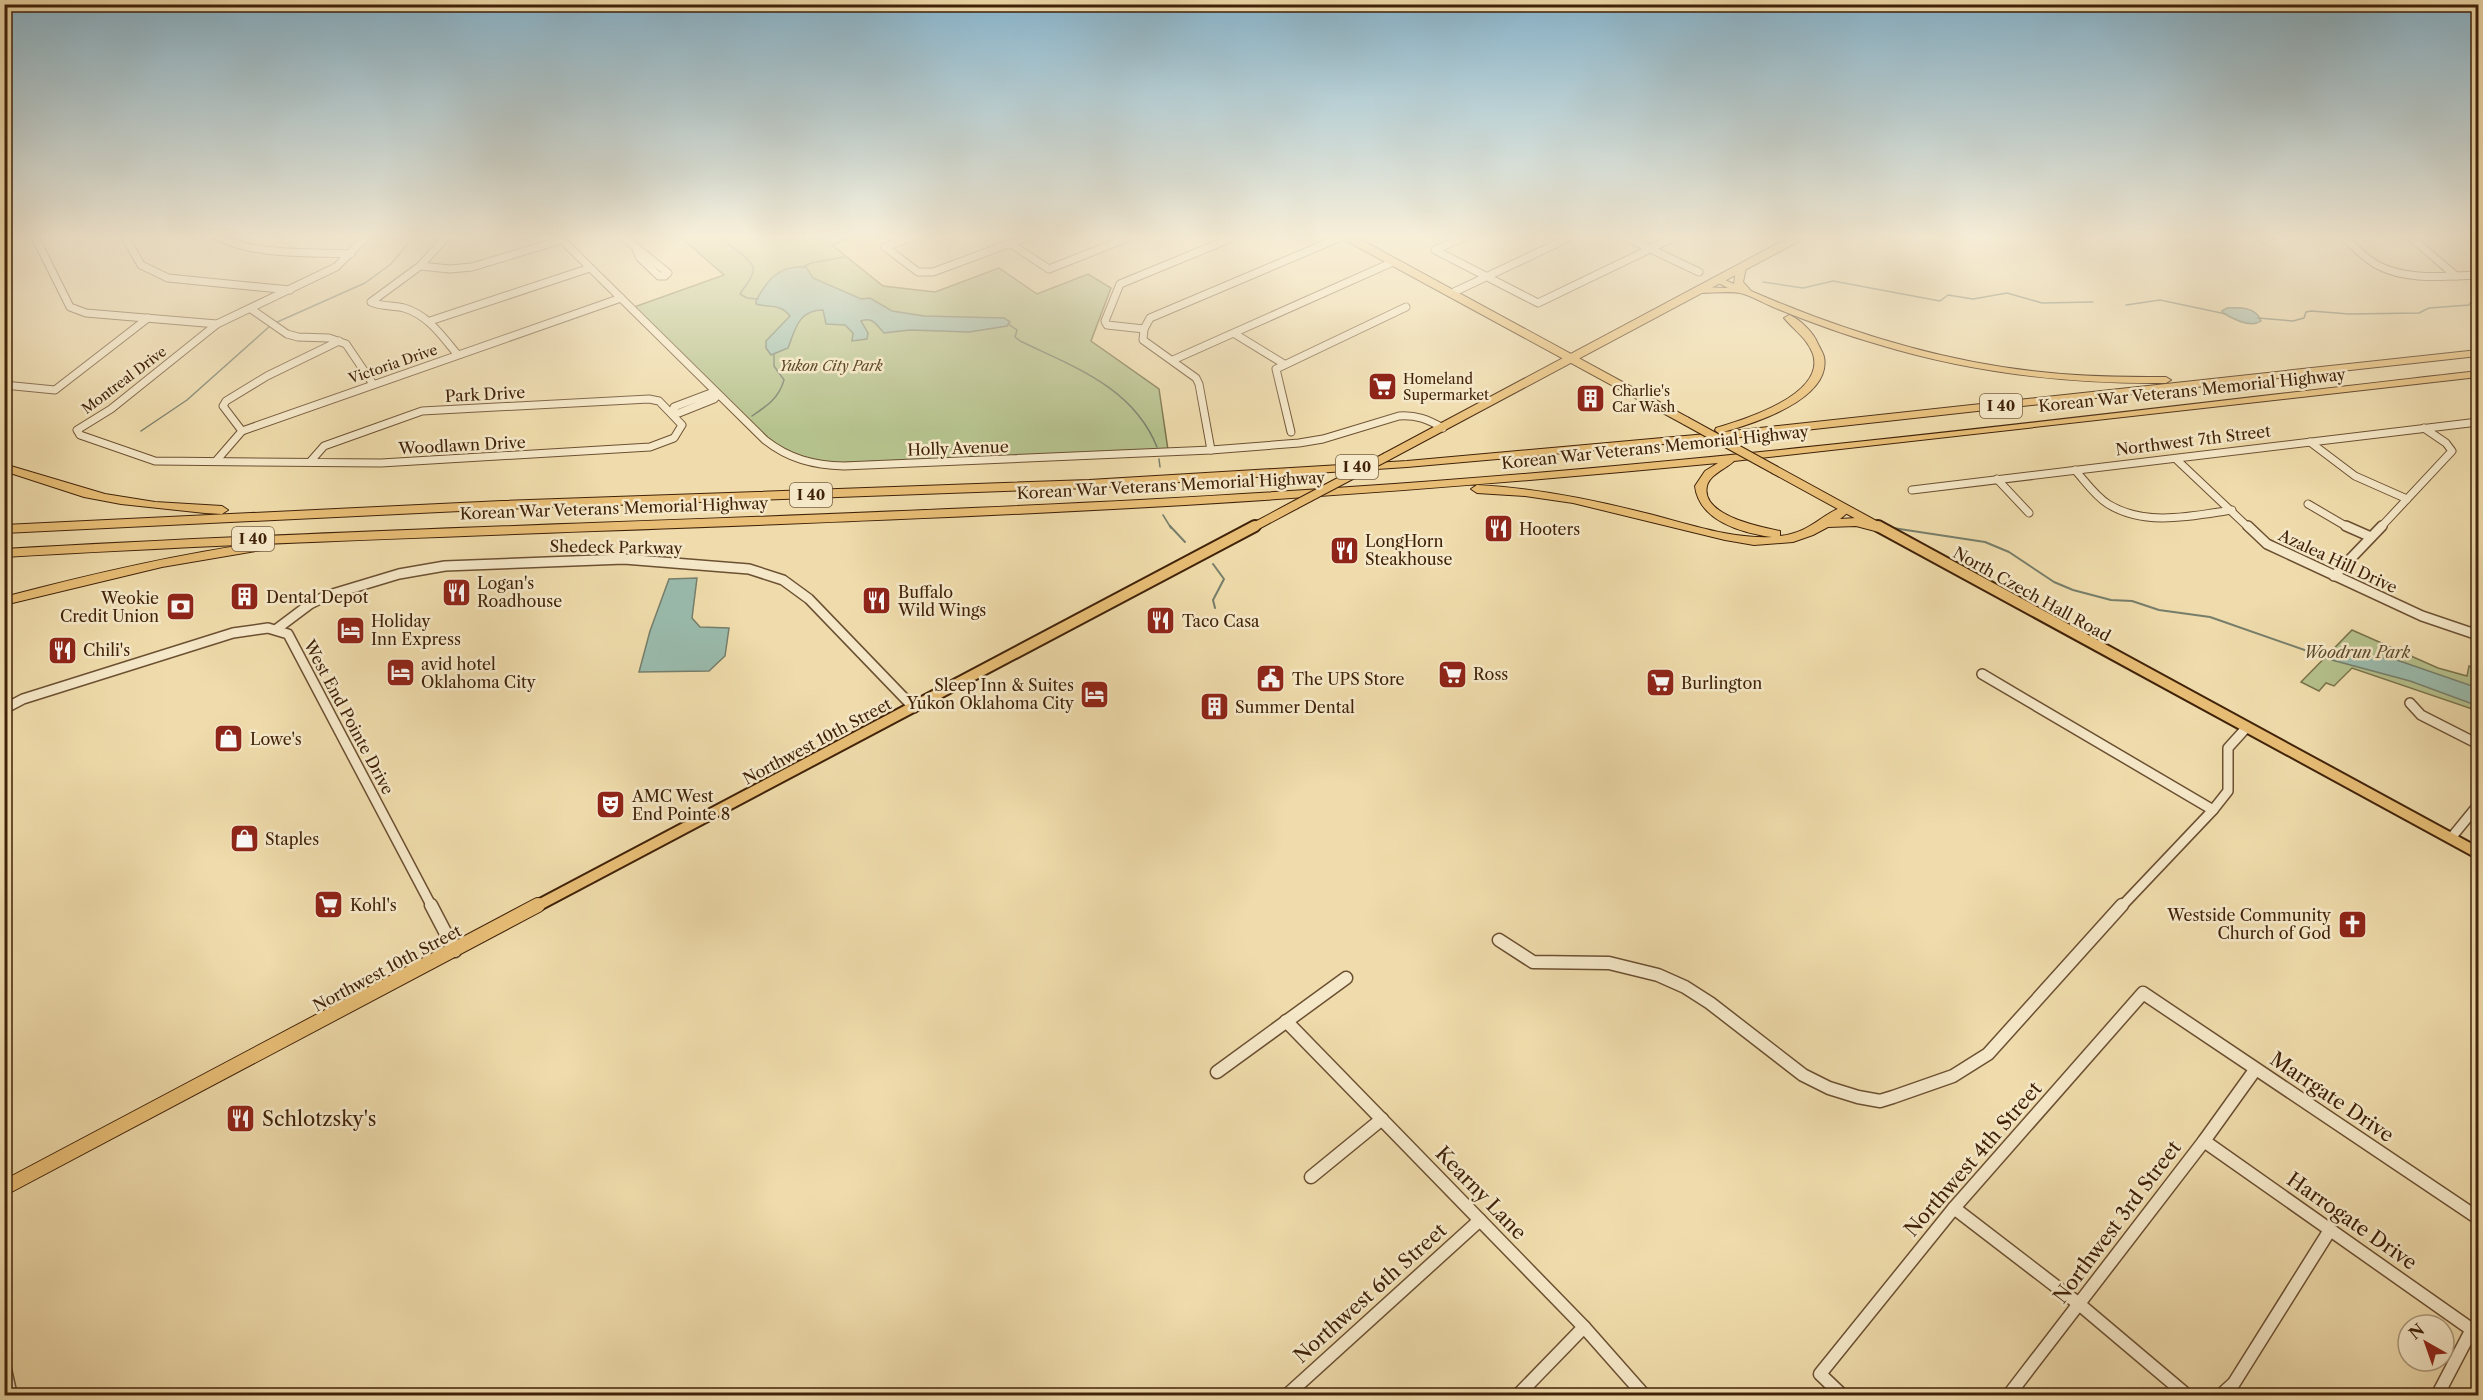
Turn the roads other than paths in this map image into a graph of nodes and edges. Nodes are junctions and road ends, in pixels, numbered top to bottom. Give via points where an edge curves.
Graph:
1 (67, 300) edge
2 (269, 300) edge
3 (372, 300) edge
4 (492, 300) edge
5 (614, 300) edge
6 (623, 300) edge
7 (1113, 300) edge
8 (1192, 300) edge
9 (1309, 300) edge
10 (1465, 300) edge
11 (1532, 300) edge
12 (1547, 300) edge
13 (1680, 300) edge
14 (1755, 300) edge
15 (1763, 300) edge
16 (1406, 308) dead end
17 (251, 309) junction
18 (148, 318) junction
19 (430, 321) junction
20 (217, 324) junction
21 (1144, 329) junction
22 (1235, 334) junction
23 (339, 341) junction
24 (2478, 353) edge
25 (457, 354) junction
26 (1572, 359) junction
27 (1173, 360) junction
28 (1284, 364) junction
29 (2478, 374) edge
30 (2270, 376) junction
31 (374, 384) junction
32 (4, 385) edge
33 (718, 394) junction
34 (672, 412) junction
35 (2478, 422) edge
36 (1443, 428) junction
37 (2424, 428) junction
38 (242, 431) junction
39 (1291, 432) dead end
40 (2310, 442) junction
41 (1657, 443) junction
42 (1211, 450) junction
43 (1735, 457) junction
44 (2177, 460) junction
45 (216, 461) junction
46 (310, 462) junction
47 (4, 467) edge
48 (2075, 470) junction
49 (1997, 479) junction
50 (1912, 490) dead end
51 (1347, 491) junction
52 (2407, 499) junction
53 (2308, 504) dead end
54 (1843, 508) junction
55 (2232, 510) junction
56 (313, 513) junction
57 (2029, 513) dead end
58 (1825, 524) junction
59 (503, 528) junction
60 (1879, 528) junction
61 (4, 530) edge
62 (2372, 537) junction
63 (4, 553) edge
64 (2334, 576) junction
65 (4, 600) edge
66 (278, 628) junction
67 (2478, 635) edge
68 (1983, 674) dead end
69 (24, 699) junction
70 (4, 704) edge
71 (2410, 704) dead end
72 (914, 708) junction
73 (4, 709) edge
74 (2247, 727) junction
75 (2478, 744) edge
76 (2478, 805) edge
77 (2213, 810) junction
78 (2451, 838) junction
79 (2478, 853) edge
80 (1499, 940) dead end
81 (454, 951) junction
82 (1346, 978) dead end
83 (2165, 1007) joint
84 (1286, 1021) junction
85 (2255, 1070) junction
86 (1217, 1072) dead end
87 (1382, 1119) junction
88 (2204, 1141) junction
89 (1311, 1177) dead end
90 (4, 1188) edge
91 (1954, 1208) junction
92 (2478, 1218) edge
93 (1480, 1220) junction
94 (2330, 1230) junction
95 (2079, 1304) junction
96 (1584, 1327) junction
97 (2475, 1331) edge
98 (4, 1365) edge
99 (11, 1395) edge
100 (1286, 1395) edge
101 (1517, 1395) edge
102 (1645, 1395) edge
103 (1843, 1395) edge
104 (2008, 1395) edge
105 (2188, 1395) edge
106 (2220, 1395) edge
107 (2437, 1395) edge

1 - 18 street via 70,307 86,313
2 - 17 street, Montreal Drive
3 - 19 street via 375,305 402,307
4 - 19 street
5 - 25 street, Victoria Drive
6 - 33 street, Holly Avenue
7 - 21 street via 1107,325
8 - 21 street via 1150,318
9 - 22 street
10 - 26 main road, North Czech Hall Road
11 - 12 street
13 - 26 main road, Northwest 10th Street
14 - 41 highway via 1806,330 1819,351 1818,373 1791,401 1759,418
15 - 30 highway via 1872,341 1995,369 2106,380
16 - 28 street
17 - 20 street, Montreal Drive
17 - 23 street via 287,334
18 - 20 street
18 - 32 street via 55,390
19 - 25 street
20 - 45 street, Montreal Drive via 111,409 77,430 80,435 155,461
21 - 27 street via 1143,340
22 - 27 street
22 - 28 street
23 - 31 street
23 - 38 street via 226,401 223,406
24 - 30 highway, Korean War Veterans Memorial Highway / I 40
25 - 31 street, Victoria Drive
26 - 36 main road, Northwest 10th Street
26 - 54 main road, North Czech Hall Road, bridge
27 - 42 street via 1199,384
28 - 39 street via 1276,372
29 - 43 highway, Korean War Veterans Memorial Highway / I 40
30 - 41 highway, Korean War Veterans Memorial Highway / I 40
31 - 38 street, Victoria Drive
33 - 34 street via 674,407
33 - 42 street, Holly Avenue via 780,452 820,465
34 - 46 street, Park Drive via 659,401 649,399 422,411 324,446
34 - 46 street, Woodlawn Drive via 682,425 679,434 650,447 381,463
35 - 37 street, Northwest 7th Street
36 - 42 street, Holly Avenue via 1423,417 1399,416 1315,441
36 - 72 main road, Northwest 10th Street, bridge
37 - 40 street, Northwest 7th Street
37 - 52 street via 2452,451
38 - 45 street
40 - 44 street, Northwest 7th Street
40 - 52 street via 2355,476
41 - 56 highway, Korean War Veterans Memorial Highway / I 40 via 1089,484
43 - 51 highway, Korean War Veterans Memorial Highway / I 40
43 - 54 highway via 1710,470 1700,486 1710,508 1737,526 1770,534 1791,533
44 - 48 street, Northwest 7th Street
44 - 55 street, Azalea Hill Drive
45 - 46 street, Woodlawn Drive
47 - 56 highway via 126,502
48 - 49 street, Northwest 7th Street
48 - 55 street via 2106,503 2122,511 2163,519
49 - 50 street, Northwest 7th Street
49 - 57 street
51 - 58 highway via 1519,491 1566,497 1762,542 1797,538
51 - 59 highway, Korean War Veterans Memorial Highway / I 40 via 964,513
52 - 62 street
53 - 62 street
54 - 58 highway
54 - 60 main road, North Czech Hall Road
55 - 64 street, Azalea Hill Drive via 2267,544
56 - 61 highway, Korean War Veterans Memorial Highway / I 40
58 - 60 highway via 1847,521
59 - 63 highway, Korean War Veterans Memorial Highway / I 40
59 - 65 highway via 228,551 142,566
60 - 74 main road, North Czech Hall Road
62 - 64 street
64 - 67 street, Azalea Hill Drive via 2422,616
66 - 69 street via 233,633
66 - 72 street, Shedeck Parkway via 326,596 434,567 596,558 738,567 766,573 797,589
66 - 81 street, West End Pointe Drive via 288,634
68 - 77 street
69 - 70 street
69 - 73 street
71 - 75 street via 2421,715
72 - 81 main road, Northwest 10th Street
74 - 77 street via 2228,748 2228,791
74 - 78 main road, North Czech Hall Road
76 - 78 street
77 - 80 street via 1988,1054 1971,1068 1879,1101 1840,1094 1805,1078 1716,1008 1661,976 1606,962 1551,965 1530,961
78 - 79 main road, North Czech Hall Road
81 - 90 main road, Northwest 10th Street
82 - 84 street
83 - 85 street, Marrgate Drive
83 - 91 street, Northwest 4th Street via 2143,993
84 - 86 street
84 - 87 street, Kearny Lane
85 - 88 street, Northwest 3rd Street
85 - 92 street, Marrgate Drive
87 - 89 street
87 - 93 street, Kearny Lane
88 - 94 street, Harrogate Drive
88 - 95 street, Northwest 3rd Street
91 - 95 street
91 - 103 street, Northwest 4th Street via 1820,1374
93 - 96 street, Kearny Lane
93 - 100 street, Northwest 6th Street
94 - 97 street, Harrogate Drive
94 - 106 street via 2234,1383
95 - 104 street, Northwest 3rd Street
95 - 105 street
96 - 101 street
96 - 102 street, Kearny Lane
97 - 107 street
98 - 99 street

